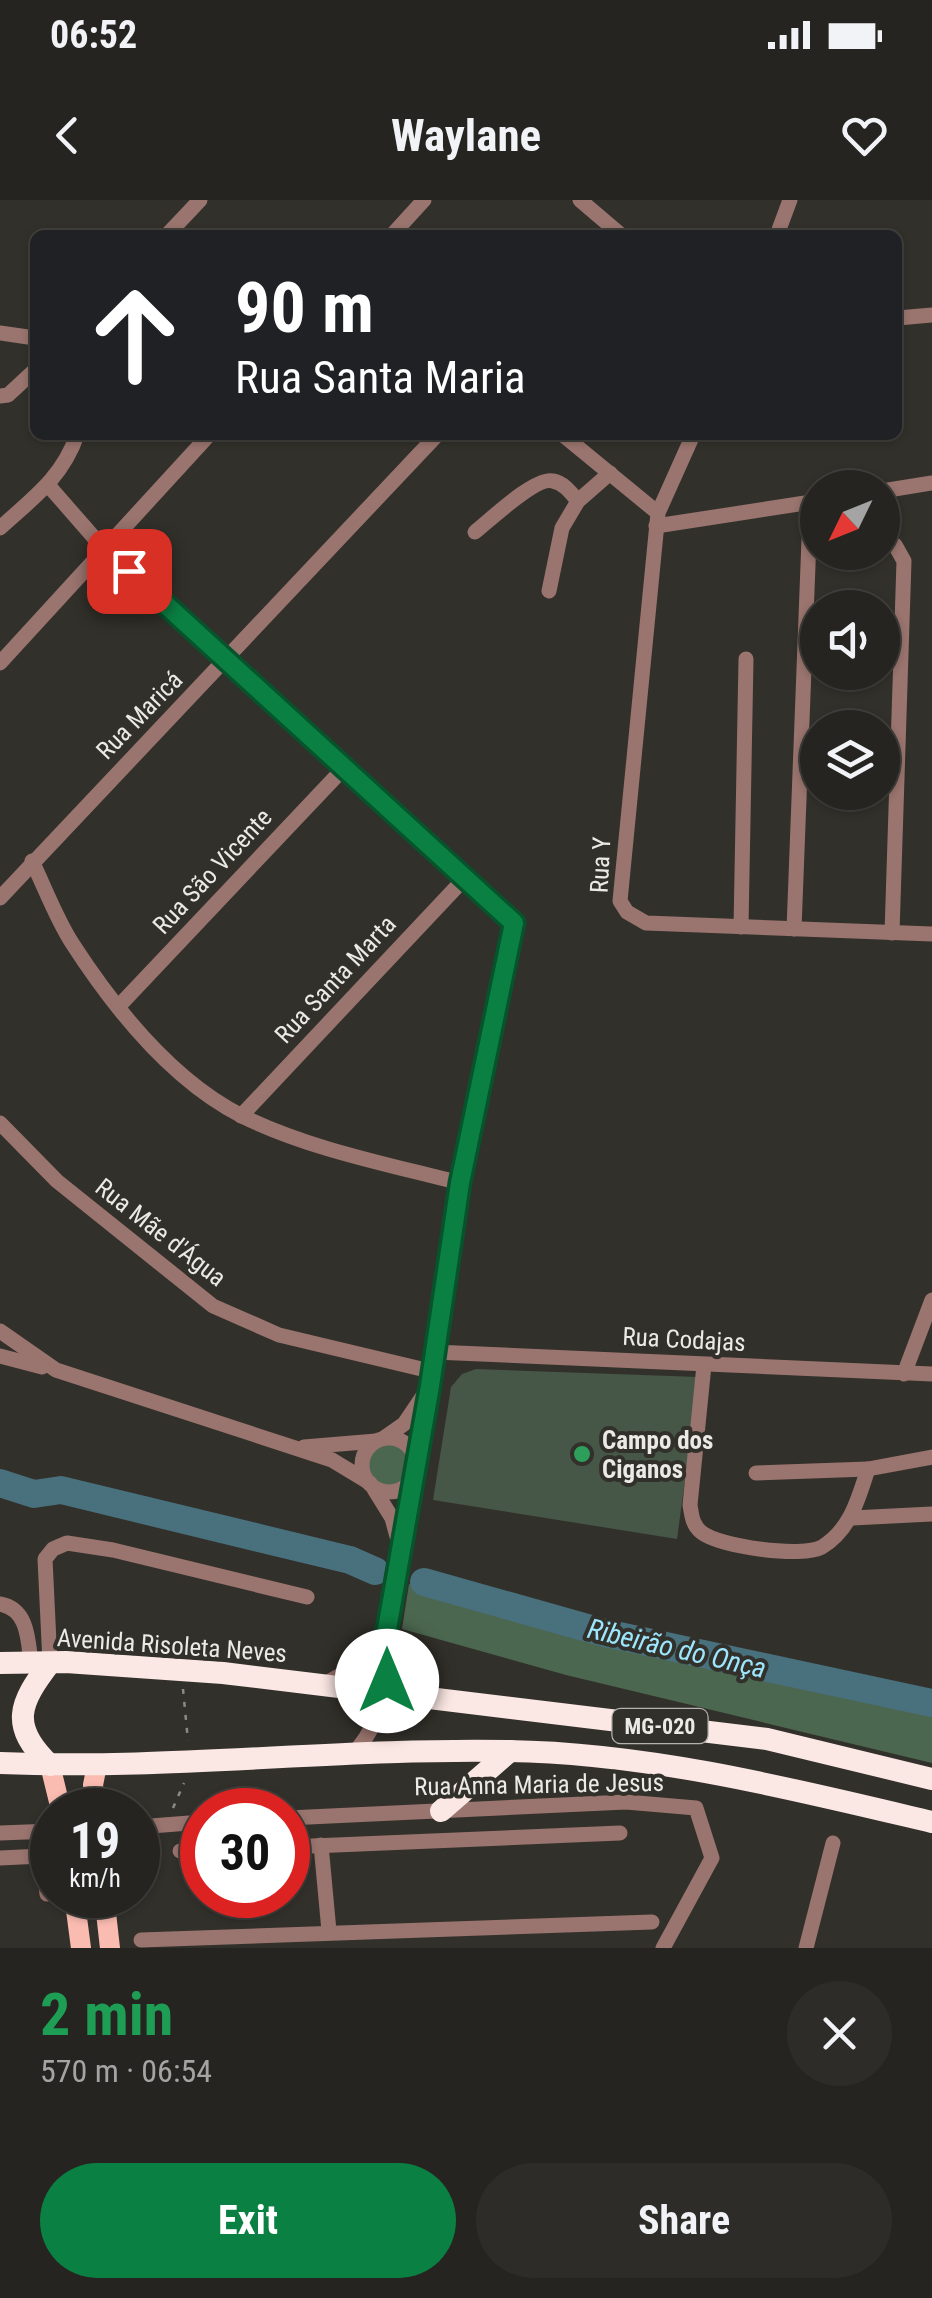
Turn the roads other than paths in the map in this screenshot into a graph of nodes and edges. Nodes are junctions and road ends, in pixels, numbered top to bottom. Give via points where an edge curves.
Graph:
1 (200, 200) edge
2 (424, 200) edge
3 (580, 200) edge
4 (790, 200) edge
5 (172, 230) edge
6 (397, 230) edge
7 (615, 230) edge
8 (778, 230) edge
9 (932, 314) edge
10 (902, 318) edge
11 (0, 333) edge
12 (30, 337) edge
13 (30, 375) edge
14 (0, 396) edge
15 (75, 440) edge
16 (203, 440) edge
17 (431, 440) edge
18 (570, 440) edge
19 (691, 440) edge
20 (610, 473) junction
21 (932, 483) edge
22 (48, 485) junction
23 (900, 488) edge
24 (578, 500) junction
25 (800, 503) edge
26 (657, 520) junction
27 (0, 528) edge
28 (475, 532) dead end
29 (104, 549) junction
30 (900, 553) edge
31 (809, 570) edge
32 (548, 591) dead end
33 (746, 659) dead end
34 (228, 660) junction
35 (0, 663) edge
36 (810, 710) edge
37 (893, 710) edge
38 (344, 768) junction
39 (804, 810) edge
40 (891, 810) edge
41 (32, 861) junction
42 (465, 878) junction
43 (0, 898) edge
44 (741, 926) junction
45 (794, 929) junction
46 (892, 933) junction
47 (932, 934) edge
48 (118, 1007) junction
49 (241, 1116) junction
50 (0, 1123) edge
51 (460, 1183) junction
52 (932, 1300) edge
53 (0, 1331) edge
54 (434, 1352) junction
55 (0, 1356) edge
56 (704, 1365) junction
57 (56, 1370) junction
58 (904, 1374) junction
59 (932, 1374) edge
60 (430, 1379) junction
61 (380, 1439) junction
62 (296, 1448) junction
63 (932, 1457) edge
64 (868, 1468) junction
65 (414, 1472) junction
66 (756, 1473) dead end
67 (370, 1484) junction
68 (932, 1514) edge
69 (852, 1518) junction
70 (400, 1558) junction
71 (307, 1597) dead end
72 (0, 1604) edge
73 (388, 1628) junction
74 (0, 1663) edge
75 (41, 1663) junction
76 (323, 1685) junction
77 (385, 1692) junction
78 (356, 1751) junction
79 (510, 1751) junction
80 (0, 1763) edge
81 (50, 1765) junction
82 (97, 1766) junction
83 (932, 1778) edge
84 (56, 1788) edge
85 (93, 1788) edge
86 (441, 1811) junction
87 (310, 1817) edge
88 (932, 1822) edge
89 (30, 1832) edge
90 (0, 1833) edge
91 (620, 1834) dead end
92 (834, 1843) dead end
93 (310, 1845) edge
94 (321, 1845) junction
95 (30, 1857) edge
96 (0, 1858) edge
97 (77, 1918) edge
98 (107, 1918) edge
99 (652, 1922) dead end
100 (382, 1930) junction
101 (329, 1931) junction
102 (140, 1940) dead end
103 (81, 1948) edge
104 (110, 1948) edge
105 (382, 1948) edge
106 (663, 1948) edge
107 (806, 1948) edge

1 - 5 street
2 - 6 street
3 - 7 street
4 - 8 street
9 - 10 street
11 - 12 street
13 - 14 street
15 - 22 street via 68,462
16 - 29 street
17 - 34 street, Rua Maricá
18 - 20 street
19 - 26 street
20 - 24 street
20 - 26 street
21 - 23 street
22 - 27 street
22 - 29 street
24 - 28 street via 553,480 539,481
24 - 32 street via 562,528
25 - 26 street
26 - 44 street, Rua Y via 620,901 646,922
29 - 34 street
29 - 35 street
30 - 37 street
31 - 36 street
33 - 44 street
34 - 38 street
34 - 41 street, Rua Maricá
38 - 42 street
38 - 48 street, Rua São Vicente
39 - 45 street
40 - 46 street
41 - 43 street, Rua Maricá
41 - 48 street via 70,940
42 - 49 street, Rua Santa Marta
42 - 51 street via 514,923
44 - 45 street, Rua Y
45 - 46 street, Rua Y
46 - 47 street, Rua Y
48 - 49 street via 198,1088
49 - 51 street via 334,1150
50 - 60 street, Rua Mãe d'Água via 56,1181 213,1306 279,1334
51 - 54 street
52 - 58 street
53 - 57 street
54 - 56 street, Rua Codajas
54 - 60 street
55 - 57 street
56 - 58 street, Rua Codajas
56 - 69 street via 693,1524 729,1544 800,1552 818,1550
57 - 62 street
58 - 59 street, Rua Codajas
60 - 61 street via 404,1424
60 - 65 street
61 - 62 street
61 - 65 street via 407,1444
61 - 67 street via 362,1462
62 - 67 street
63 - 64 street
64 - 66 street
64 - 69 street
65 - 67 street via 394,1491
65 - 70 street
67 - 70 street via 392,1518
68 - 69 street
70 - 73 street
71 - 75 street via 66,1543 45,1559
72 - 75 street via 21,1617
73 - 76 street via 356,1666
73 - 77 street
74 - 75 highway, Avenida Risoleta Neves / MG-020
75 - 76 highway, Avenida Risoleta Neves / MG-020
75 - 81 highway via 23,1706 26,1736
76 - 77 highway, Avenida Risoleta Neves / MG-020
77 - 78 street
77 - 83 highway, Avenida Risoleta Neves / MG-020 via 768,1739
78 - 79 highway, MG-020
78 - 82 highway, MG-020
79 - 86 highway
79 - 88 highway, MG-020 via 629,1759
80 - 81 highway, MG-020
81 - 82 highway, MG-020
81 - 84 main road
82 - 85 main road
86 - 87 street, Rua Anna Maria de Jesus
86 - 106 street, Rua Anna Maria de Jesus via 626,1802 696,1808 712,1858
89 - 90 street
91 - 94 street
92 - 107 street
93 - 94 street
94 - 101 street
95 - 96 street
97 - 103 main road
98 - 104 main road
99 - 100 street
100 - 101 street
100 - 105 street
101 - 102 street

